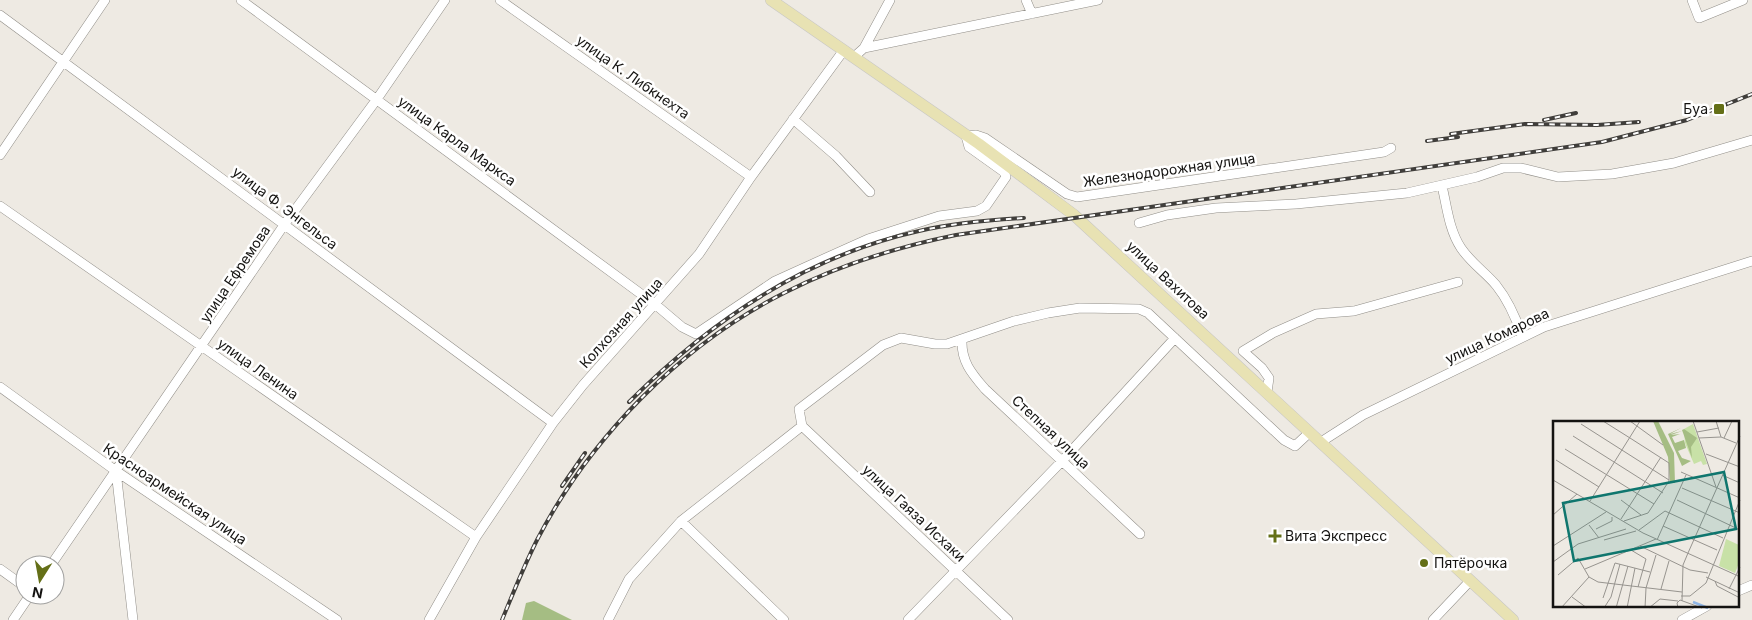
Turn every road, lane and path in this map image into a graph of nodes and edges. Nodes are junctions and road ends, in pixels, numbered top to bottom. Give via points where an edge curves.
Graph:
1 (105, 0) edge
2 (242, 0) edge
3 (445, 0) edge
4 (500, 0) edge
5 (771, 0) edge
6 (890, 0) edge
7 (1026, 0) edge
8 (1098, 0) edge
9 (1692, 0) edge
10 (1743, 0) edge
11 (0, 14) edge
12 (1032, 14) junction
13 (864, 48) junction
14 (844, 50) junction
15 (854, 57) junction
16 (64, 60) junction
17 (376, 99) junction
18 (793, 119) junction
19 (966, 136) junction
20 (1752, 140) edge
21 (1391, 148) dead end
22 (0, 155) edge
23 (751, 177) junction
24 (1442, 186) junction
25 (870, 192) dead end
26 (0, 206) edge
27 (1139, 223) dead end
28 (284, 225) junction
29 (1752, 261) edge
30 (1458, 282) dead end
31 (656, 305) junction
32 (1522, 336) junction
33 (1175, 338) junction
34 (962, 339) junction
35 (201, 347) junction
36 (0, 387) edge
37 (1267, 392) junction
38 (553, 423) junction
39 (802, 426) junction
40 (1310, 432) junction
41 (1321, 442) junction
42 (1062, 461) junction
43 (116, 471) junction
44 (681, 521) junction
45 (1140, 534) dead end
46 (476, 537) junction
47 (58, 555) edge
48 (0, 569) edge
49 (955, 570) junction
50 (15, 580) edge
51 (1470, 581) junction
52 (1752, 585) edge
53 (1740, 590) edge
54 (23, 605) edge
55 (1703, 608) edge
56 (12, 620) edge
57 (133, 620) edge
58 (337, 620) edge
59 (428, 620) edge
60 (608, 620) edge
61 (784, 620) edge
62 (908, 620) edge
63 (1008, 620) edge
64 (1433, 620) edge
65 (1512, 620) edge
66 (1682, 620) edge

1 - 16 street
2 - 17 street, улица Карла Маркса
3 - 17 street, улица Ефремова
4 - 23 street, улица К. Либкнехта
5 - 14 main road, улица Вахитова
6 - 13 street
7 - 12 street
8 - 12 street
9 - 10 street via 1700,18
11 - 16 street, улица Ф. Энгельса
12 - 13 street
13 - 15 street
14 - 15 main road, улица Вахитова
14 - 18 street, Колхозная улица
15 - 19 main road, улица Вахитова
16 - 22 street
16 - 28 street, улица Ф. Энгельса
17 - 28 street, улица Ефремова
17 - 31 street, улица Карла Маркса
18 - 23 street, Колхозная улица
18 - 25 street via 836,156
19 - 21 street, Железнодорожная улица via 985,138 1077,198 1384,152
19 - 31 street, улица Карла Маркса via 969,147 1004,172 1006,177 986,206 977,211 939,216 868,239 775,281 696,334 682,327
19 - 37 main road, улица Вахитова via 1074,215
20 - 24 street via 1674,163 1612,174 1558,177 1521,168 1503,168
23 - 31 street, Колхозная улица via 699,254
24 - 27 street via 1407,193 1296,204 1216,208
24 - 32 street via 1452,231 1461,248 1496,284 1515,315
26 - 35 street, улица Ленина
28 - 35 street, улица Ефремова
28 - 38 street, улица Ф. Энгельса
29 - 32 street, улица Комарова
30 - 37 street via 1354,311 1316,314 1254,343 1242,351 1269,378
31 - 38 street, Колхозная улица via 583,384
32 - 41 street, улица Комарова via 1363,414
33 - 34 street via 1148,313 1139,309 1106,308 1048,313
33 - 40 street via 1284,440 1295,446
33 - 42 street
34 - 39 street via 935,344 901,338 883,345 799,409
34 - 42 street, Степная улица via 962,353 973,376
35 - 43 street, улица Ефремова
35 - 46 street, улица Ленина
36 - 43 street, Красноармейская улица
37 - 40 main road, улица Вахитова
38 - 46 street, Колхозная улица
39 - 44 street
39 - 49 street, улица Гаяза Исхаки
40 - 41 main road, улица Вахитова
41 - 51 main road, улица Вахитова
42 - 45 street, Степная улица
42 - 49 street
43 - 47 street, улица Ефремова
43 - 57 street
43 - 58 street, Красноармейская улица
44 - 60 street via 629,579
44 - 61 street
46 - 59 street, Колхозная улица
48 - 50 street
49 - 62 street
49 - 63 street, улица Гаяза Исхаки
51 - 64 street
51 - 65 main road, улица Вахитова
52 - 53 street
54 - 56 street
55 - 66 street

